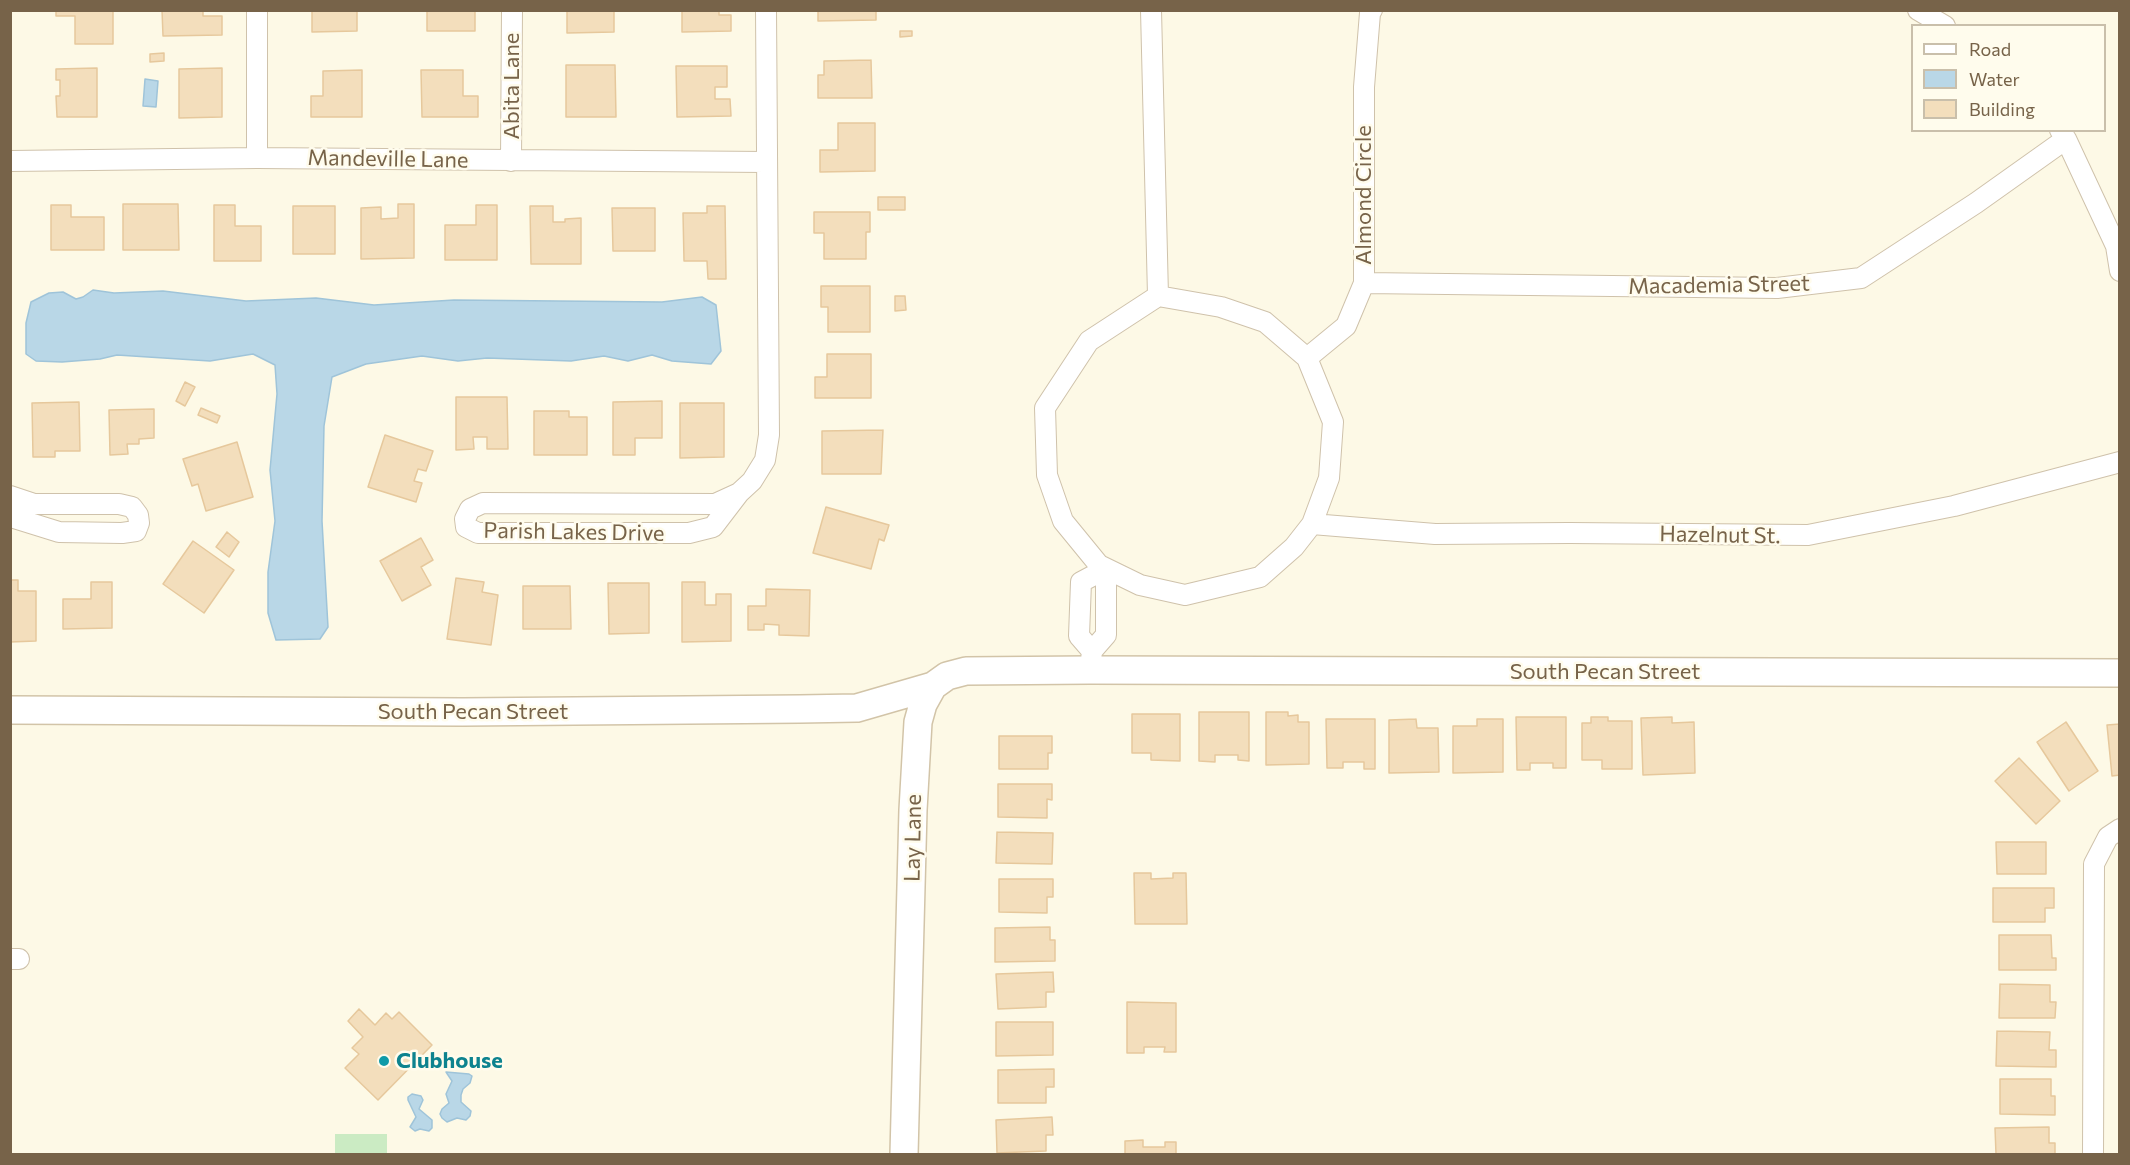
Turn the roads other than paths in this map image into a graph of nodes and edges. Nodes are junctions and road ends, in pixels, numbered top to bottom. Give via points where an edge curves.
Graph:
1 (257, 10) edge
2 (512, 10) edge
3 (766, 10) edge
4 (1151, 10) edge
5 (1372, 10) edge
6 (1918, 10) edge
7 (1942, 24) edge
8 (2063, 134) edge
9 (257, 158) junction
10 (10, 161) edge
11 (511, 161) junction
12 (766, 162) junction
13 (2120, 271) edge
14 (1364, 283) junction
15 (1158, 296) junction
16 (1307, 358) junction
17 (2120, 462) edge
18 (739, 493) junction
19 (10, 496) edge
20 (12, 518) edge
21 (1312, 524) junction
22 (1099, 569) junction
23 (1091, 661) junction
24 (2120, 673) edge
25 (933, 686) junction
26 (10, 710) edge
27 (2120, 829) edge
28 (904, 1155) edge
29 (2093, 1155) edge

1 - 9 street
2 - 11 street, Abita Lane
3 - 12 street, Parish Lakes Drive
4 - 15 street
5 - 14 street, Almond Circle via 1364,87
6 - 7 street
8 - 13 street via 2116,246
8 - 14 street, Macademia Street via 1976,203 1861,278 1777,288
9 - 10 street, Mandeville Lane
9 - 11 street, Mandeville Lane
11 - 12 street, Mandeville Lane
12 - 18 street, Parish Lakes Drive via 769,435 765,460
14 - 16 street, Almond Circle via 1346,326
15 - 16 street via 1221,307 1265,322
15 - 22 street via 1089,341 1045,408 1047,475 1063,521
16 - 21 street via 1333,422 1329,478
17 - 21 street, Hazelnut St. via 1954,506 1808,536 1435,534
18 - 18 street, Parish Lakes Drive via 715,504 483,503 470,509 465,519 466,527 478,533 689,533 713,527
19 - 20 street via 41,504 126,505 138,515 139,524 136,531 122,533 59,532
21 - 22 street via 1260,577 1185,595 1140,585
22 - 23 street via 1106,581 1106,635
22 - 23 street via 1082,582 1078,636
23 - 24 street, South Pecan Street
23 - 25 street via 966,671 947,676
25 - 26 street, South Pecan Street via 857,708 474,712
25 - 28 street, Lay Lane via 918,722
27 - 29 street via 2108,837 2094,864

